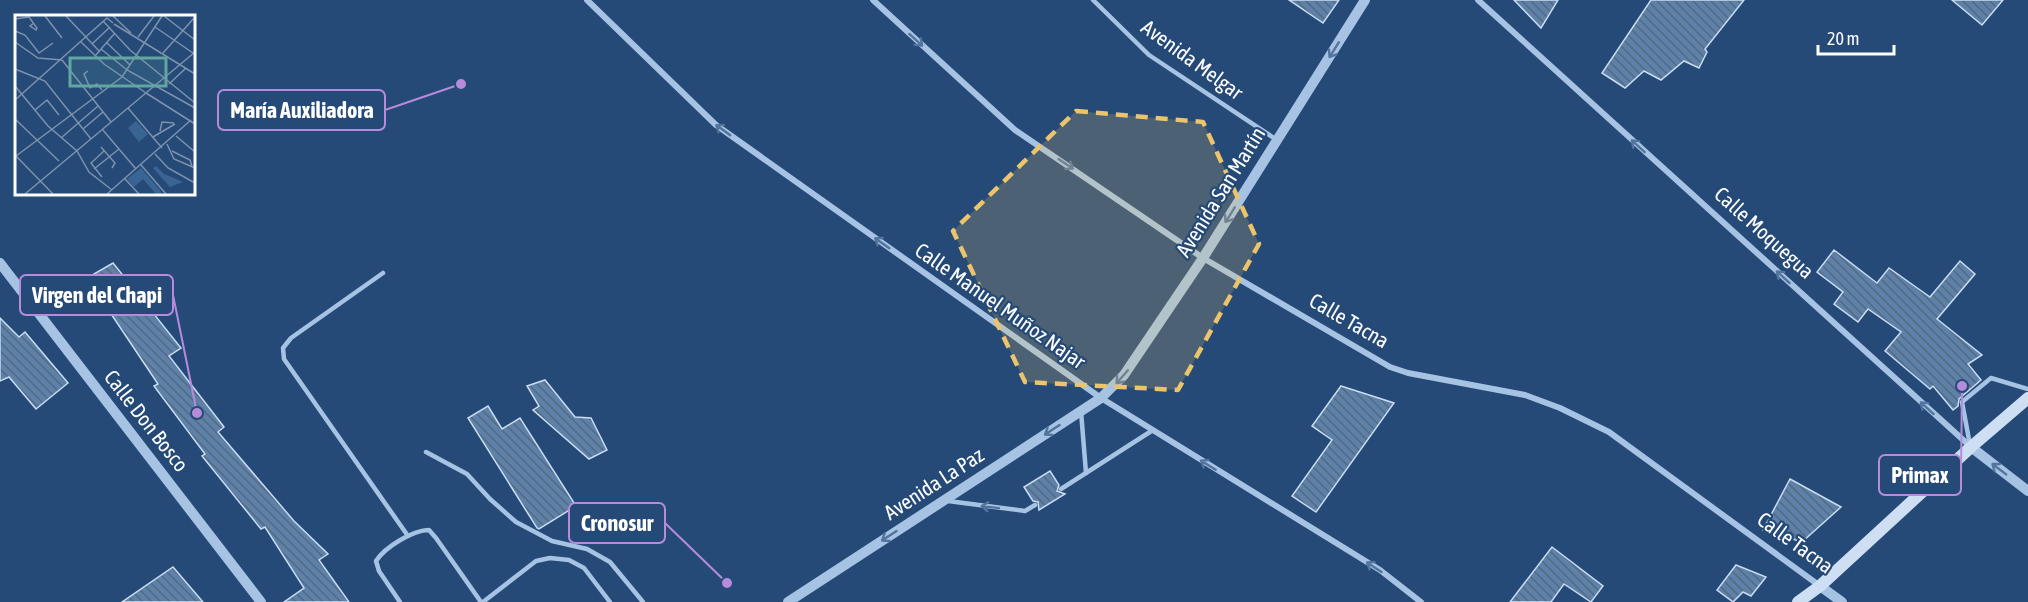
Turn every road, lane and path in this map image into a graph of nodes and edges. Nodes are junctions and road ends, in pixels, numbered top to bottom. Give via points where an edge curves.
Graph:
1 (587, 0) edge
2 (873, 0) edge
3 (1093, 0) edge
4 (1365, 0) edge
5 (1478, 0) edge
6 (1277, 140) junction
7 (1203, 258) junction
8 (0, 263) edge
9 (383, 273) dead end
10 (2028, 389) edge
11 (1101, 398) junction
12 (2028, 398) edge
13 (1081, 411) junction
14 (1153, 430) junction
15 (1971, 447) junction
16 (426, 452) dead end
17 (1086, 473) junction
18 (1061, 489) dead end
19 (2028, 491) edge
20 (944, 501) junction
21 (1035, 505) dead end
22 (408, 536) junction
23 (1820, 586) junction
24 (261, 602) edge
25 (400, 602) edge
26 (482, 602) edge
27 (610, 602) edge
28 (643, 602) edge
29 (788, 602) edge
30 (1421, 602) edge
31 (1798, 602) edge
32 (1842, 602) edge

11 -> 1 street, Calle Manuel Muñoz Najar via 716,125
2 -> 7 street, Calle Tacna via 1015,130
3 - 6 lane, Avenida Melgar via 1149,55
4 -> 6 street, Avenida San Martín
15 -> 5 street, Calle Moquegua
6 -> 7 street, Avenida San Martín
7 -> 11 street, Avenida San Martín via 1124,375
7 - 23 street, Calle Tacna via 1390,367 1525,395 1610,432
8 - 24 street, Calle Don Bosco
9 - 22 lane via 291,338 283,348 285,359
10 - 15 lane via 1991,378 1962,402
11 - 13 street, Avenida La Paz
11 - 14 street, Calle Manuel Muñoz Najar
12 - 15 main road
13 - 17 lane
13 -> 20 street, Avenida La Paz
14 - 17 lane
30 -> 14 street, Calle Manuel Muñoz Najar via 1380,570
19 -> 15 street, Calle Moquegua
15 - 23 main road
16 - 28 lane via 467,474 516,522 552,542 587,549 610,562
17 - 18 lane
21 -> 20 lane via 1026,511
20 -> 29 street, Avenida La Paz
22 - 25 lane via 382,552 376,561
22 - 26 lane via 429,530
23 - 31 main road
23 - 32 street, Calle Tacna
26 - 27 lane via 536,561 550,558 569,560 584,568

